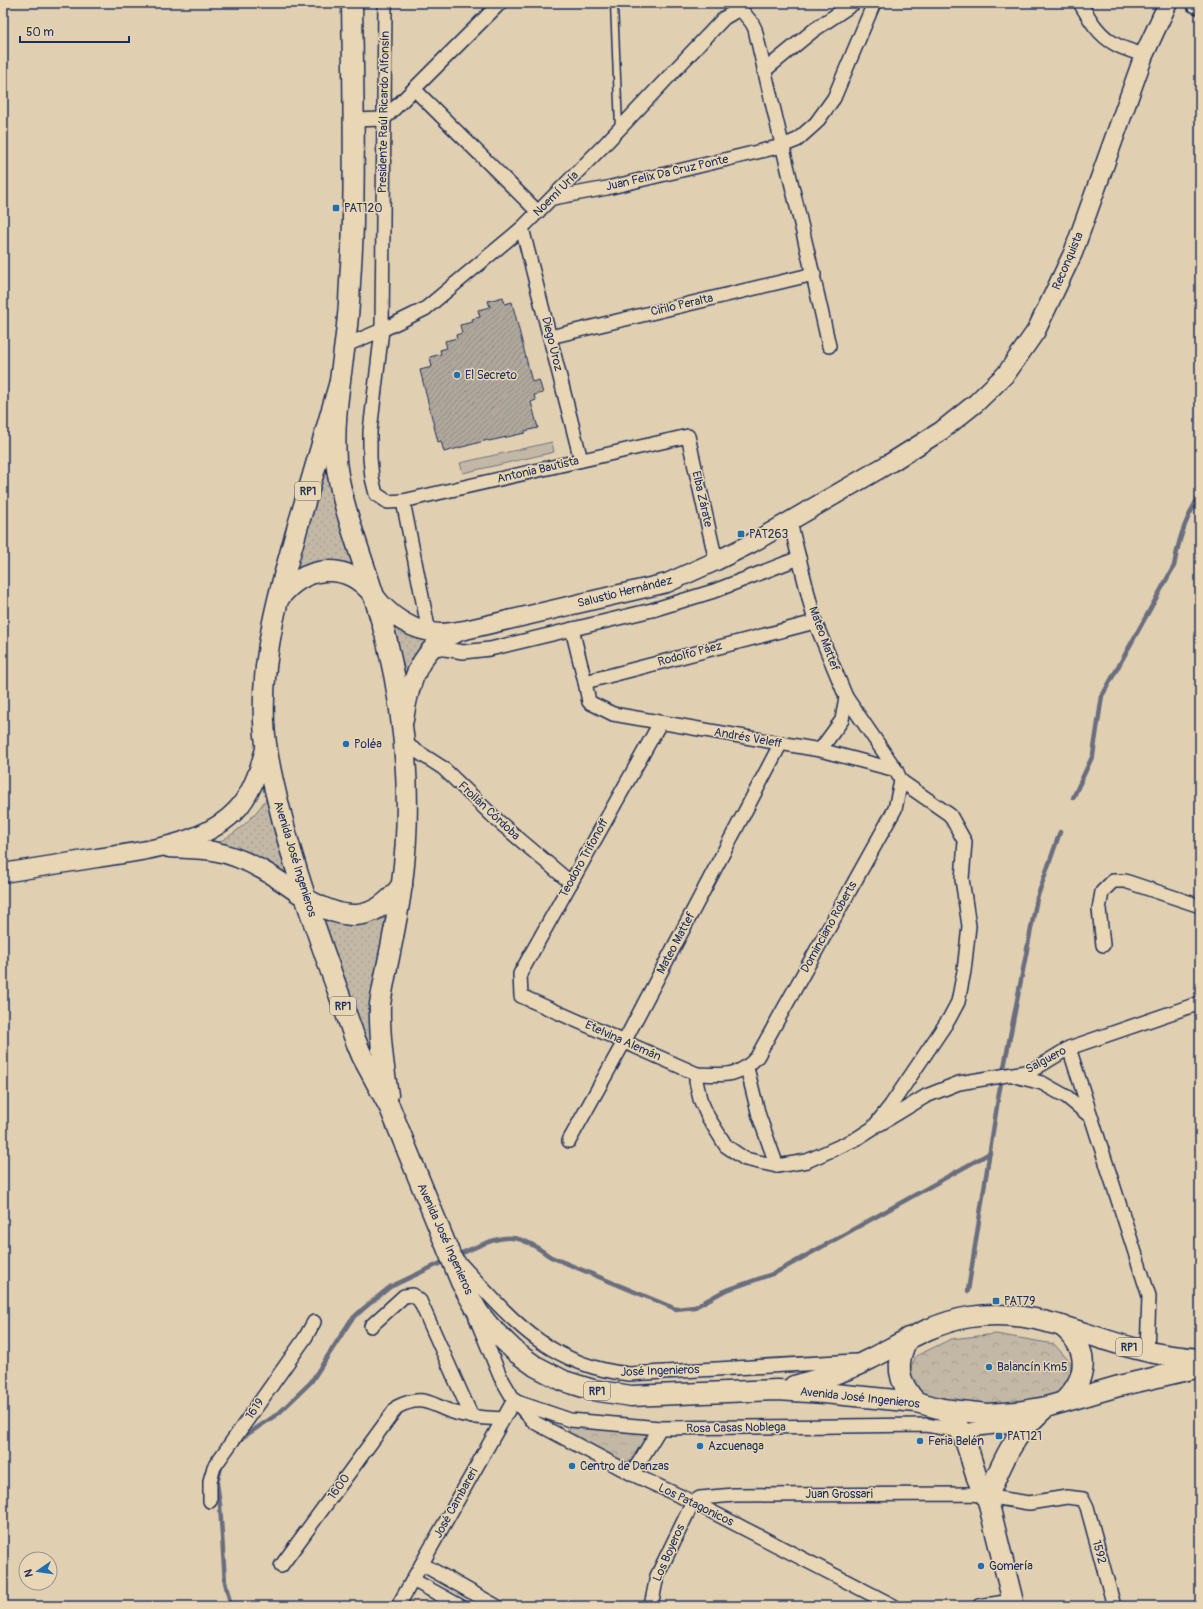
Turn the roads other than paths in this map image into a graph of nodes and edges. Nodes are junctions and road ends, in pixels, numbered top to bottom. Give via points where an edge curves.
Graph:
1 (352, 3) edge
2 (385, 3) edge
3 (500, 3) edge
4 (614, 3) edge
5 (854, 3) edge
6 (874, 3) edge
7 (1080, 3) edge
8 (1195, 3) edge
9 (1171, 5) edge
10 (1200, 5) edge
11 (743, 7) edge
12 (1144, 55) junction
13 (764, 71) junction
14 (414, 89) junction
15 (384, 119) junction
16 (353, 120) junction
17 (619, 129) junction
18 (782, 146) junction
19 (553, 198) junction
20 (538, 212) junction
21 (522, 228) junction
22 (814, 274) junction
23 (382, 330) junction
24 (550, 337) junction
25 (344, 346) junction
26 (829, 346) dead end
27 (340, 384) junction
28 (688, 436) joint
29 (581, 460) junction
30 (890, 463) joint
31 (403, 501) junction
32 (388, 502) joint
33 (790, 522) junction
34 (799, 558) junction
35 (716, 562) junction
36 (374, 595) junction
37 (278, 598) junction
38 (815, 622) junction
39 (572, 630) junction
40 (431, 640) junction
41 (585, 682) junction
42 (846, 697) junction
43 (660, 723) junction
44 (404, 743) junction
45 (781, 743) junction
46 (266, 745) junction
47 (820, 750) junction
48 (898, 775) junction
49 (165, 848) junction
50 (3, 873) edge
51 (570, 883) junction
52 (402, 885) junction
53 (306, 899) junction
54 (1200, 906) edge
55 (1103, 945) dead end
56 (521, 996) joint
57 (1200, 1003) edge
58 (624, 1042) junction
59 (1069, 1048) junction
60 (747, 1068) junction
61 (697, 1074) junction
62 (1012, 1075) junction
63 (390, 1108) junction
64 (1091, 1117) junction
65 (874, 1128) junction
66 (569, 1141) dead end
67 (777, 1166) junction
68 (448, 1251) junction
69 (461, 1282) junction
70 (314, 1322) dead end
71 (1060, 1325) junction
72 (371, 1326) dead end
73 (908, 1338) junction
74 (1147, 1352) junction
75 (1200, 1359) edge
76 (867, 1361) junction
77 (1200, 1367) edge
78 (777, 1390) junction
79 (514, 1400) junction
80 (916, 1402) junction
81 (1054, 1404) junction
82 (942, 1409) junction
83 (472, 1417) junction
84 (503, 1419) junction
85 (1029, 1423) junction
86 (660, 1428) junction
87 (961, 1431) junction
88 (632, 1474) junction
89 (987, 1497) junction
90 (1083, 1498) joint
91 (210, 1501) dead end
92 (693, 1502) junction
93 (422, 1564) junction
94 (281, 1566) dead end
95 (413, 1580) junction
96 (1013, 1604) edge
97 (398, 1606) edge
98 (460, 1606) edge
99 (496, 1606) edge
100 (650, 1606) edge
101 (894, 1606) edge
102 (979, 1606) edge
103 (1114, 1606) edge

1 - 16 main road, RP1
2 - 15 street, Presidente Raúl Ricardo Alfonsín
3 - 14 street
4 - 17 lane
5 - 13 street via 814,30
6 - 18 street, Juan Felix Da Cruz Ponte via 834,98 812,128 797,140
7 - 12 street via 1092,23 1105,37 1115,44
8 - 10 street
9 - 12 street, Reconquista
11 - 13 street via 755,29
11 - 17 street, Noemí Uría via 724,18
12 - 30 street, Reconquista via 1073,253 1036,331 1006,374 976,403 941,431
13 - 18 street
14 - 15 street
14 - 20 street
15 - 16 street
15 - 23 street, Presidente Raúl Ricardo Alfonsín
16 - 25 main road, RP1 via 354,218
17 - 19 street, Noemí Uría
18 - 19 street, Juan Felix Da Cruz Ponte via 607,188
18 - 22 street
19 - 20 street, Noemí Uría
20 - 21 street, Noemí Uría
21 - 23 street, Noemí Uría via 425,309
21 - 24 street, Diego Uroz
22 - 24 street, Cirilo Peralta
22 - 26 street
23 - 25 street, Noemí Uría
23 - 32 street, Presidente Raúl Ricardo Alfonsín via 370,431 370,458 376,494
24 - 29 street, Diego Uroz
25 - 27 main road, RP1
27 - 36 main road, Avenida José Ingenieros via 335,442 337,472 346,510
27 - 37 main road, RP1
28 - 29 street, Antonia Bautista
28 - 35 street, Elba Zárate
29 - 31 street, Antonia Bautista
30 - 33 street, Salustio Hernández
31 - 32 street, Antonia Bautista
31 - 40 street
33 - 34 street, Mateo Mattef
33 - 35 street, Salustio Hernández
34 - 38 street, Mateo Mattef
34 - 39 street via 707,593
35 - 40 street, Salustio Hernández via 667,583
36 - 37 main road via 354,577 330,571 301,578 286,588
36 - 40 street via 390,613
36 - 44 main road, Avenida José Ingenieros / RP1 via 393,668
37 - 46 main road, Avenida José Ingenieros / RP1 via 269,639 264,681
38 - 41 street, Rodolfo Páez
38 - 42 street, Mateo Mattef
39 - 40 street via 490,649 463,652
39 - 41 street
40 - 44 street, Salustio Hernández via 409,691 404,720
41 - 43 street, Andrés Veleff via 589,702 612,714
42 - 47 street via 842,720
42 - 48 street, Mateo Mattef
43 - 45 street, Andrés Veleff
43 - 51 street, Teodoro Trifonoff
44 - 51 street, Froilán Córdoba via 443,768 498,821
44 - 52 main road, Avenida José Ingenieros / RP1 via 406,828
45 - 47 street, Andrés Veleff
45 - 58 street, Mateo Mattef
46 - 49 street via 248,794 230,816 205,832
46 - 53 main road, Avenida José Ingenieros / RP1 via 283,823
47 - 48 street, Andrés Veleff
48 - 60 street, Dominciano Roberts via 895,809 757,1057
48 - 65 street via 950,814 965,842 962,879 969,926 958,1002 949,1020
49 - 50 street
49 - 53 street via 212,851 249,862
51 - 56 street, Teodoro Trifonoff via 520,974
52 - 53 main road via 387,902 363,914 335,913
52 - 63 main road, Avenida José Ingenieros / RP1 via 380,1004 380,1039
53 - 63 main road, Avenida José Ingenieros / RP1 via 355,1039
54 - 55 street via 1125,881 1113,881 1102,892 1099,909
56 - 58 street, Etelvina Alemán
57 - 59 street, Salguero
58 - 61 street, Etelvina Alemán
58 - 66 street, Mateo Mattef
59 - 62 street, Salguero via 1031,1071
59 - 64 street
60 - 61 street, Etelvina Alemán via 727,1075
60 - 67 street via 759,1116
61 - 67 street via 700,1099 726,1146 745,1159
62 - 64 street via 1042,1083 1067,1097
62 - 65 street, Salguero via 959,1084 933,1094
63 - 68 main road, Avenida José Ingenieros / RP1
64 - 74 street via 1149,1296
65 - 67 street, Salguero via 807,1161
68 - 69 main road, Avenida José Ingenieros / RP1
68 - 76 street, José Ingenieros via 503,1310 532,1336 556,1352 592,1368 629,1374
69 - 78 main road, Avenida José Ingenieros / RP1 via 478,1312 505,1342 535,1366 578,1386 631,1396
69 - 79 street, Los Patagonicos via 500,1376
70 - 91 street, 1619 via 214,1467 210,1481
71 - 73 main road, Avenida José Ingenieros / RP1 via 1016,1315 993,1315 949,1322
71 - 74 main road, Avenida José Ingenieros / RP1
71 - 81 main road, RP1 via 1072,1335 1080,1348 1083,1363 1074,1391
72 - 83 street via 404,1296 413,1295 420,1302
73 - 76 main road, Avenida José Ingenieros / RP1
73 - 80 main road via 899,1365 901,1379 907,1392
74 - 75 main road, Avenida José Ingenieros / RP1
76 - 78 main road, Avenida José Ingenieros / RP1 via 838,1373
77 - 81 main road, Avenida José Ingenieros / RP1
78 - 80 main road, Avenida José Ingenieros / RP1
79 - 84 street, José Cambareri
79 - 86 street, Rosa Casas Noblega via 570,1420
79 - 88 street, Los Patagonicos via 534,1422
80 - 82 main road, Avenida José Ingenieros / RP1
81 - 82 main road, Avenida José Ingenieros / RP1 via 1017,1412 987,1414
81 - 85 main road, Avenida José Ingenieros
82 - 87 main road
83 - 84 street
83 - 94 street, 1600 via 423,1400 409,1401 397,1407
84 - 93 street, José Cambareri
85 - 87 street
85 - 89 main road, Avenida José Ingenieros via 1013,1442
86 - 87 street, Rosa Casas Noblega via 926,1425
86 - 88 street
87 - 89 main road via 980,1487
88 - 92 street, Los Patagonicos
89 - 90 street, Juan Grossari via 1029,1503 1067,1497
89 - 92 street, Juan Grossari via 973,1494 734,1495 700,1498
89 - 96 main road
90 - 103 street, 1592
92 - 100 street, Los Boyeros via 657,1576
92 - 101 street, Los Patagonicos
93 - 95 street, José Cambareri
93 - 99 street
95 - 97 street, José Cambareri
95 - 98 street
96 - 102 street

